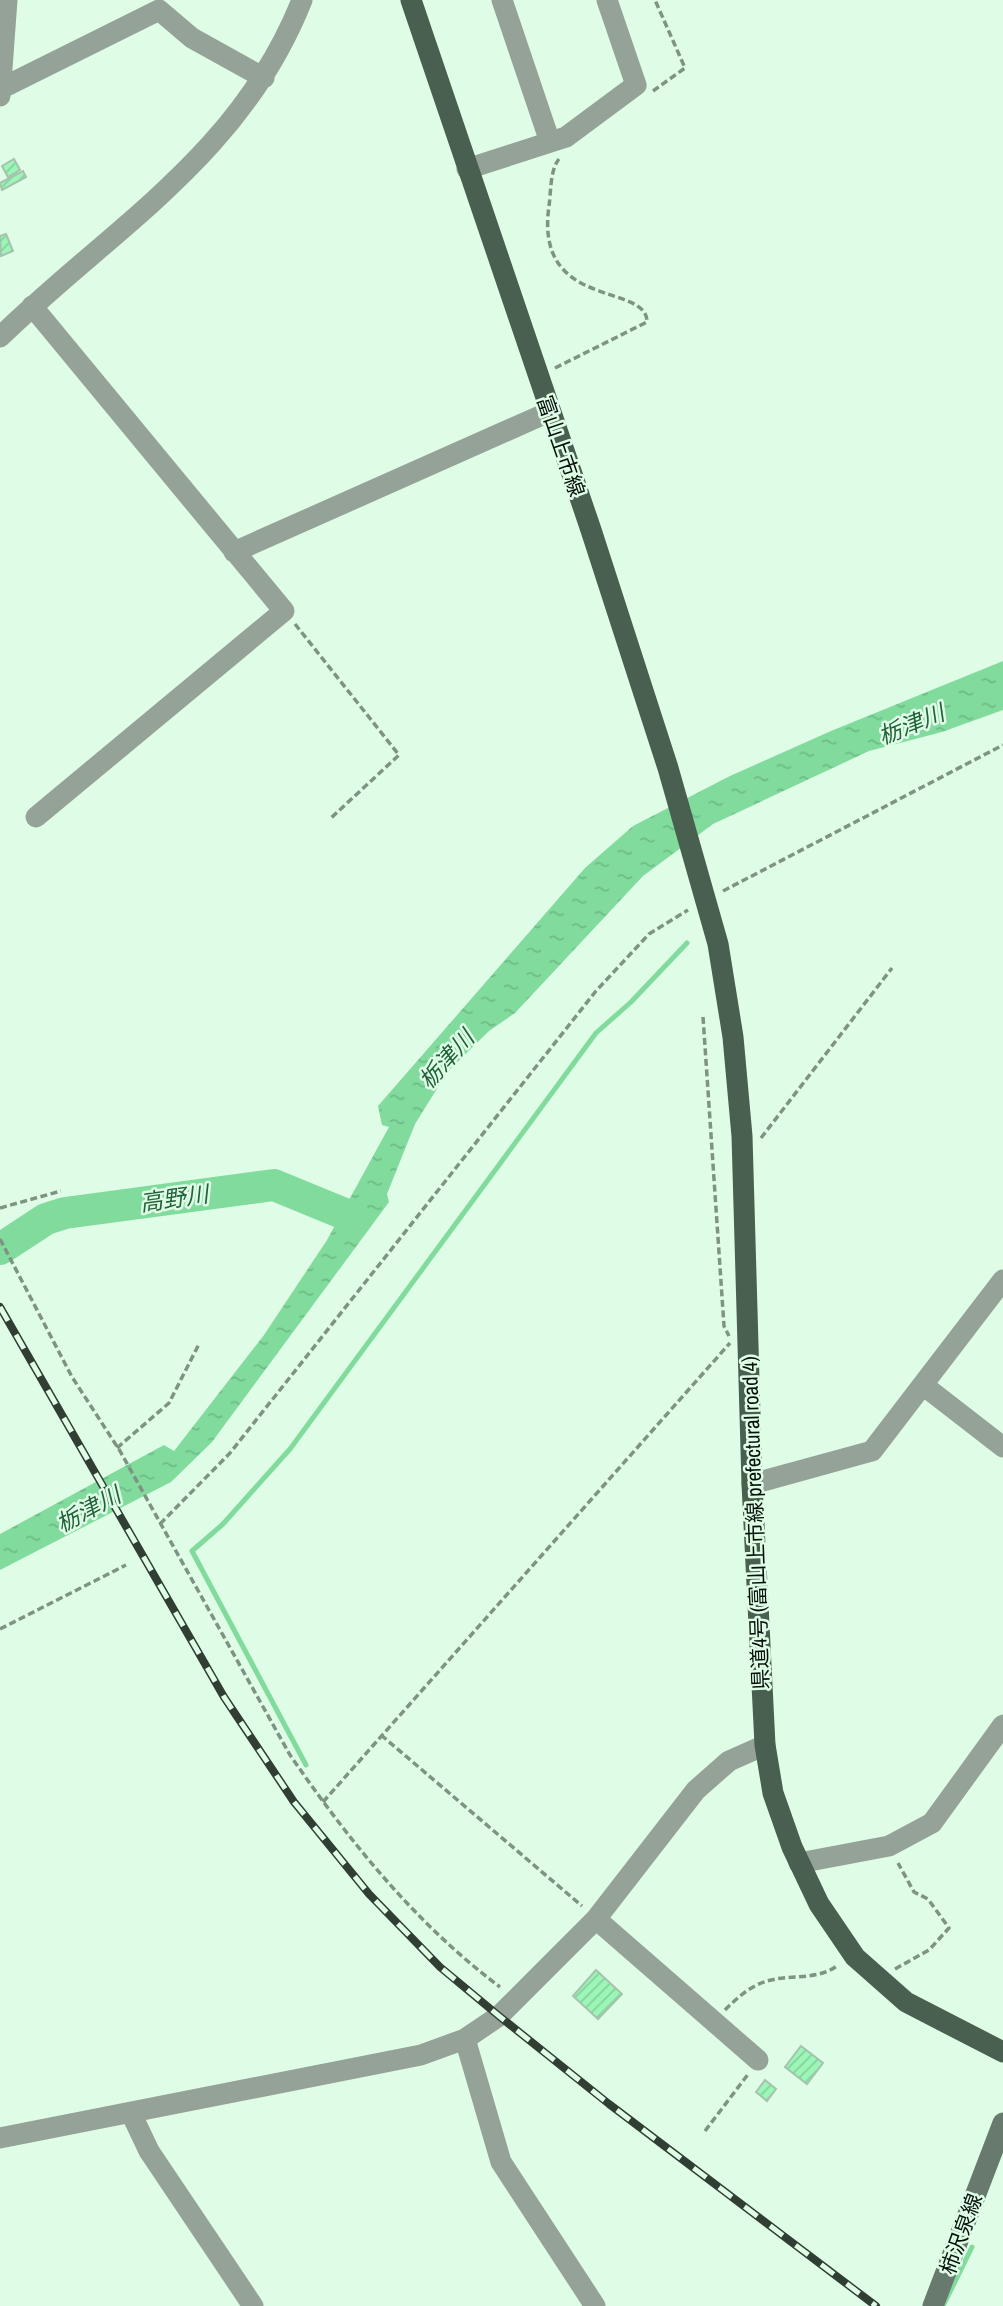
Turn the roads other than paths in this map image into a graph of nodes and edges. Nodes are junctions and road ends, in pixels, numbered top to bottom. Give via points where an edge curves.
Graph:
1 (7, 0) edge
2 (302, 0) edge
3 (411, 0) edge
4 (502, 0) edge
5 (607, 0) edge
6 (264, 78) junction
7 (0, 89) edge
8 (0, 96) edge
9 (555, 150) junction
10 (467, 169) junction
11 (32, 306) junction
12 (0, 337) edge
13 (550, 412) junction
14 (234, 552) junction
15 (36, 817) dead end
16 (706, 896) joint
17 (1003, 1280) edge
18 (923, 1385) junction
19 (1003, 1447) edge
20 (752, 1484) junction
21 (1003, 1725) edge
22 (765, 1745) junction
23 (799, 1863) junction
24 (596, 1919) junction
25 (465, 2039) junction
26 (1003, 2052) edge
27 (758, 2060) road end
28 (131, 2113) junction
29 (1003, 2123) edge
30 (0, 2138) edge
31 (253, 2306) edge
32 (595, 2306) edge
33 (933, 2306) edge

1 - 7 street
2 - 6 street
3 - 10 main road, 富山上市線
4 - 9 street
5 - 9 street via 636,85
6 - 7 street via 192,38 155,10
6 - 11 street via 231,125 127,228
7 - 8 street
9 - 10 street
10 - 13 main road, 富山上市線
11 - 12 street
11 - 14 street
13 - 14 street
13 - 16 main road, 富山上市線
14 - 15 street via 284,611
16 - 20 main road, 県道4号 (富山上市線 prefectural road 4) via 733,1037 743,1162
17 - 18 street
18 - 19 street
18 - 20 street via 872,1451
20 - 22 main road, 県道4号 (富山上市線 prefectural road 4)
21 - 23 street via 932,1823 889,1846
22 - 23 main road, 県道4号 (富山上市線 prefectural road 4) via 773,1793
22 - 24 street via 729,1761 696,1790
23 - 26 main road, 県道4号 (富山上市線 prefectural road 4) via 819,1904 850,1949 878,1978 906,2002
24 - 25 street via 499,2016
24 - 27 street
25 - 28 street via 421,2055
25 - 32 street via 501,2162
28 - 30 street
28 - 31 street via 149,2151
29 - 33 main road, 柿沢泉線

